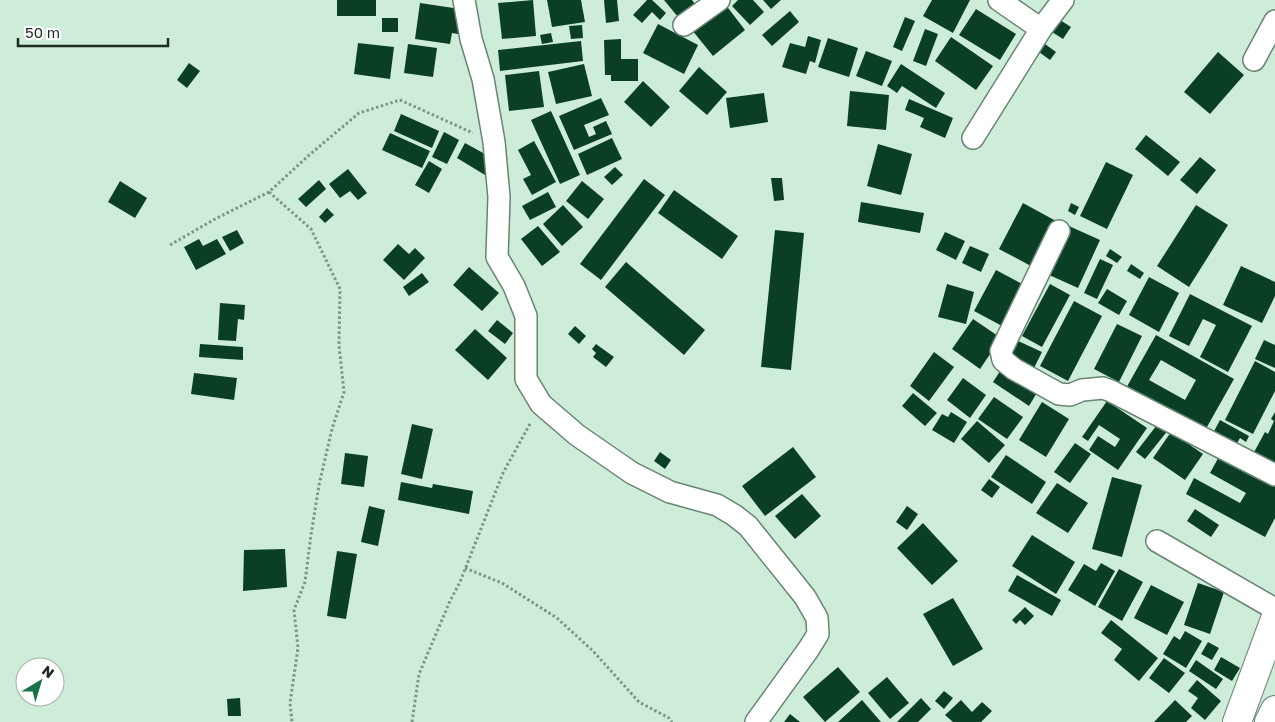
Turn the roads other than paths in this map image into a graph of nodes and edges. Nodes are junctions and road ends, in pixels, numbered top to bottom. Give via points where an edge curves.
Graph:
1 (464, 0) edge
2 (719, 0) edge
3 (999, 0) edge
4 (1063, 0) edge
5 (1275, 21) edge
6 (684, 25) dead end
7 (1042, 29) junction
8 (1254, 60) dead end
9 (973, 138) dead end
10 (1059, 230) dead end
11 (1275, 475) edge
12 (1157, 541) dead end
13 (1275, 609) edge
14 (1275, 619) edge
15 (1275, 710) edge
16 (756, 722) edge
17 (1237, 722) edge
18 (1269, 722) edge

1 - 16 street via 494,142 499,198 497,257 526,316 526,379 542,404 577,435 632,473 670,492 717,505 748,526 805,597 817,618 818,634
2 - 6 street
3 - 7 street
4 - 7 street
5 - 8 street
7 - 9 street
10 - 11 street via 1001,351 1003,360 1059,394 1103,388 1111,391
12 - 13 street
14 - 17 highway
15 - 18 highway

